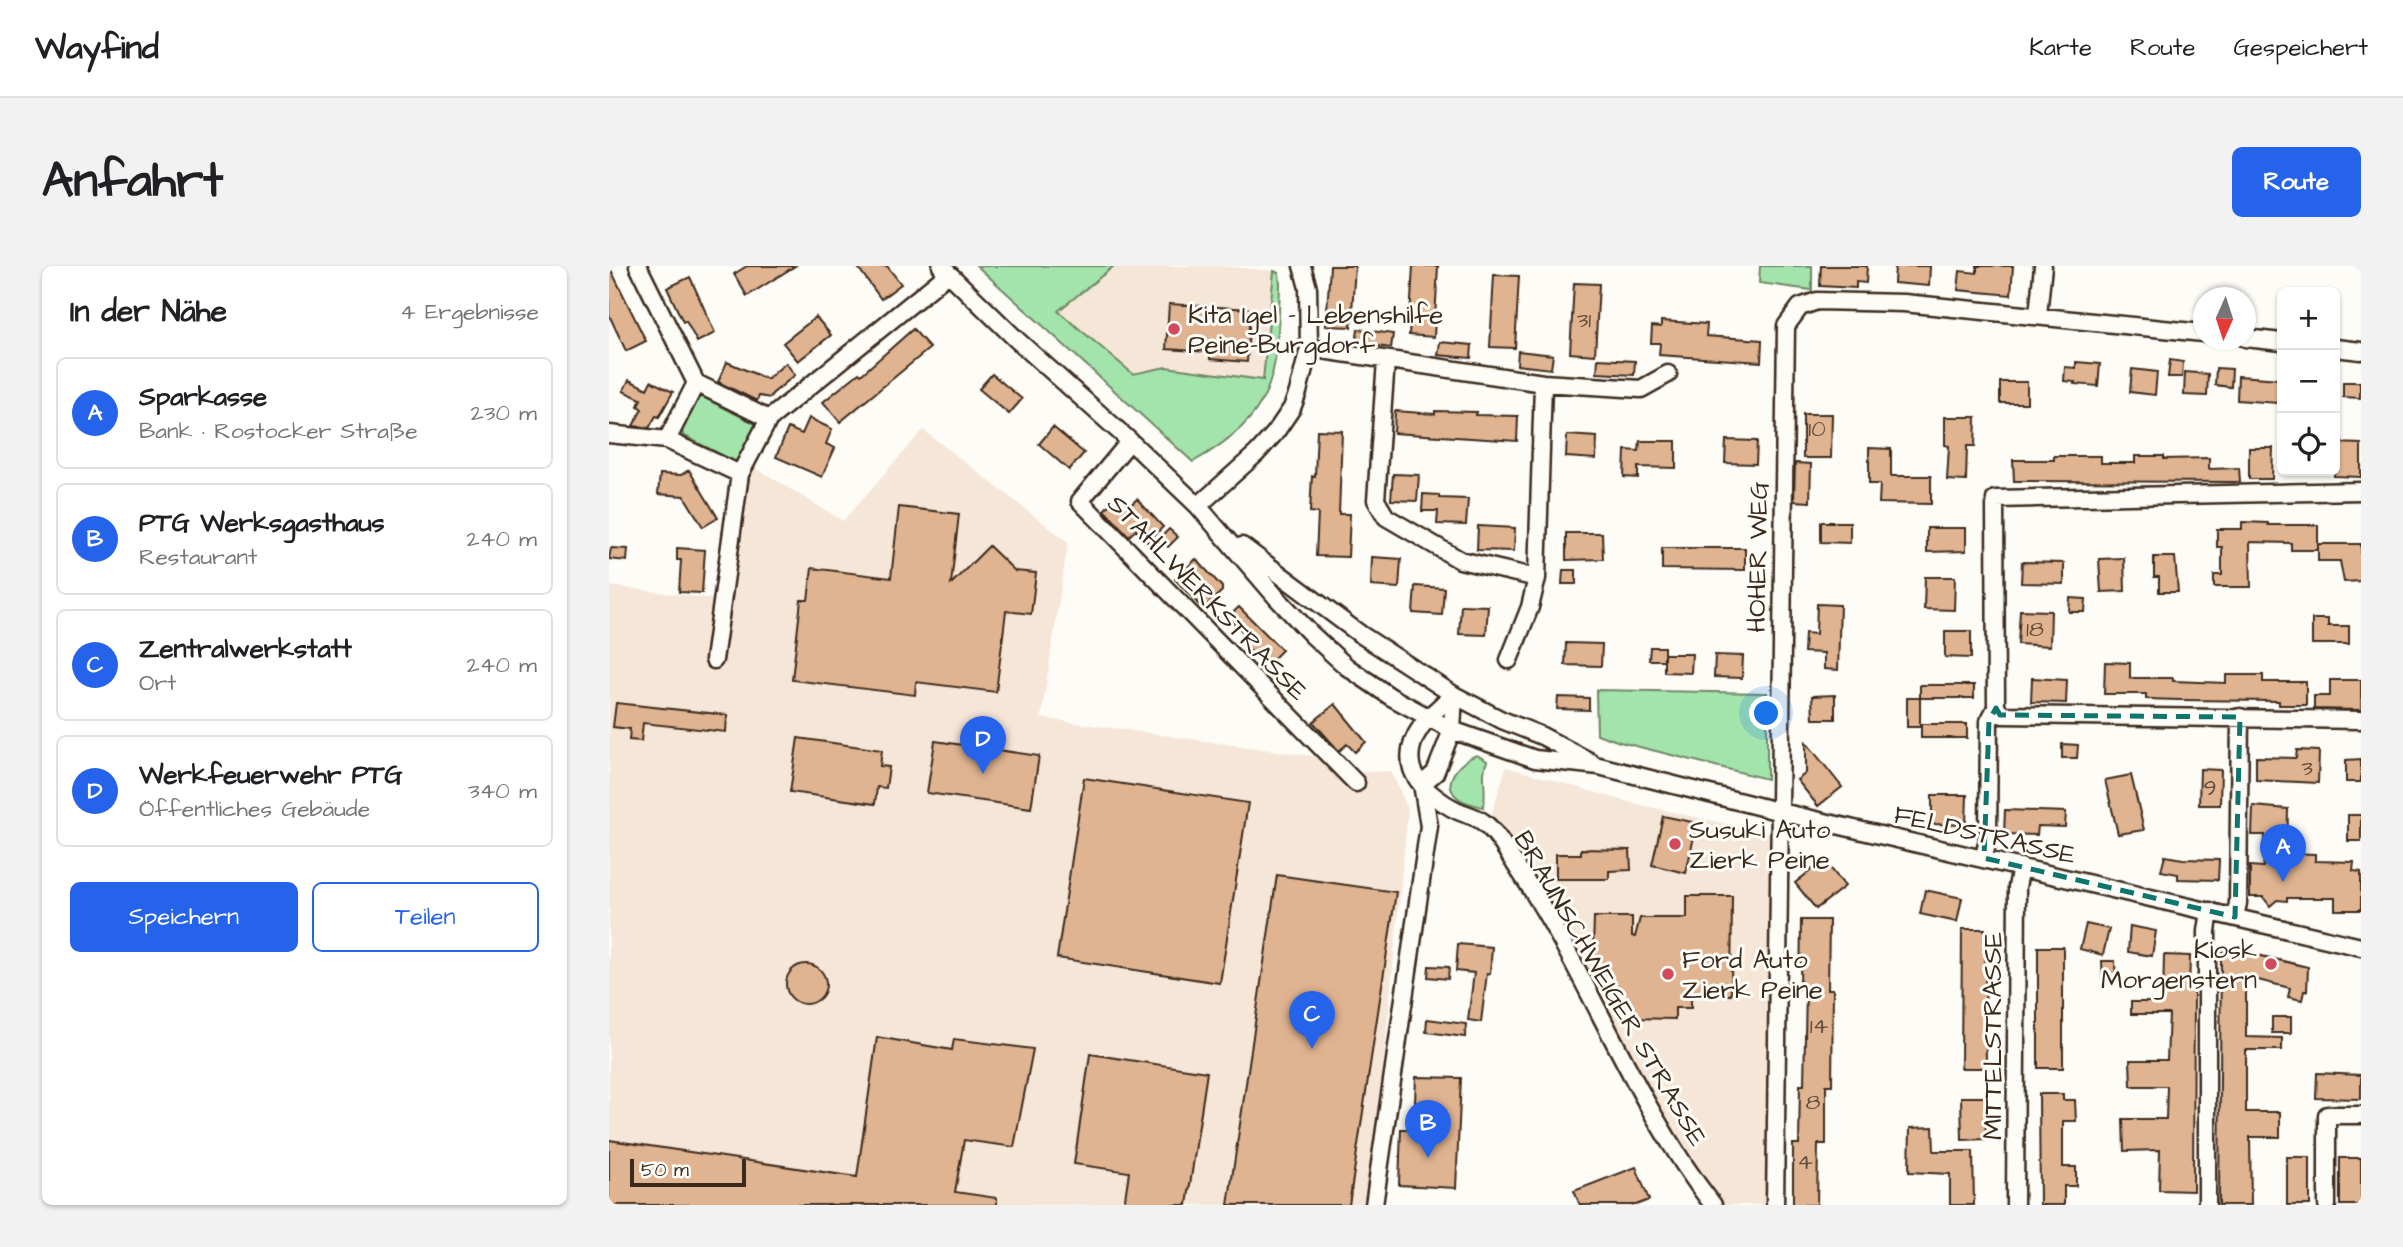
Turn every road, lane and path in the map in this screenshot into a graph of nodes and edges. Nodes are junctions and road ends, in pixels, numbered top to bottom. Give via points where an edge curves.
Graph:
1 (638, 266) edge
2 (1301, 266) edge
3 (2043, 266) edge
4 (945, 270) edge
5 (2038, 315) junction
6 (2193, 332) edge
7 (2256, 339) edge
8 (2277, 341) edge
9 (1309, 348) junction
10 (2340, 349) edge
11 (2361, 351) edge
12 (1386, 361) junction
13 (1668, 374) dead end
14 (696, 383) junction
15 (1543, 383) junction
16 (769, 419) junction
17 (609, 434) edge
18 (667, 440) junction
19 (1131, 441) junction
20 (740, 474) junction
21 (2361, 491) edge
22 (1198, 506) junction
23 (1217, 526) junction
24 (1537, 578) junction
25 (714, 660) dead end
26 (1509, 660) dead end
27 (1454, 695) junction
28 (1996, 708) junction
29 (1427, 717) junction
30 (2240, 717) junction
31 (2361, 720) edge
32 (1453, 730) junction
33 (1599, 766) junction
34 (1356, 783) dead end
35 (1422, 784) junction
36 (1781, 812) junction
37 (1984, 858) junction
38 (2021, 867) junction
39 (2210, 911) junction
40 (2235, 917) junction
41 (2361, 947) edge
42 (2361, 1115) edge
43 (1374, 1205) edge
44 (1713, 1205) edge
45 (1775, 1205) edge
46 (2015, 1205) edge
47 (2207, 1205) edge
48 (2327, 1205) edge

1 - 14 street
2 - 9 street via 1308,288
3 - 5 street
4 - 16 street
4 - 19 street
5 - 6 street
5 - 36 street, HOHER WEG via 1904,303 1817,301 1800,307 1786,326
7 - 8 street
9 - 12 street
9 - 22 street via 1298,392 1283,422 1257,453
10 - 11 street
12 - 15 street
12 - 24 street via 1376,500 1385,517 1460,560
13 - 15 street via 1641,388
14 - 16 street
14 - 18 street
15 - 24 street
16 - 20 street
17 - 18 street
18 - 20 street
19 - 22 street
19 - 34 street, STAHLWERKSTRASSE via 1080,501
20 - 25 street
21 - 28 street via 1995,499
22 - 23 street
23 - 27 street via 1360,635
23 - 29 street via 1277,598 1347,667
24 - 26 street
27 - 29 street
27 - 32 street
27 - 33 street, FELDSTRASSE
28 - 30 street via 2003,715
28 - 37 street via 1989,721
29 - 32 street, FELDSTRASSE
29 - 35 street via 1411,749 1412,769
30 - 31 street
30 - 40 street
32 - 33 street, FELDSTRASSE via 1535,759
32 - 35 street via 1434,773
33 - 36 street, FELDSTRASSE
35 - 43 street via 1429,826
35 - 44 street, BRAUNSCHWEIGER STRASSE via 1457,810 1484,822 1517,866 1662,1130
36 - 37 street, FELDSTRASSE
36 - 45 street, HOHER WEG
37 - 38 street, FELDSTRASSE
38 - 39 street, FELDSTRASSE
38 - 46 street, MITTELSTRASSE via 2017,887
39 - 40 street, FELDSTRASSE
39 - 47 street
40 - 41 street, FELDSTRASSE
42 - 48 street via 2327,1115

